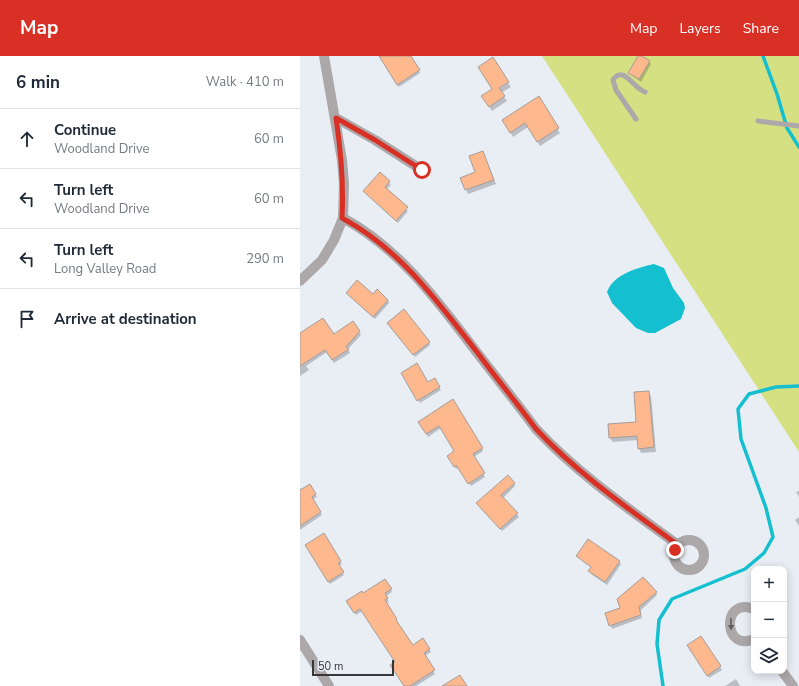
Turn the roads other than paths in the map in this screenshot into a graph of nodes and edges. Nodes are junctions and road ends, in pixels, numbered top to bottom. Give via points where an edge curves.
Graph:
1 (324, 56) edge
2 (646, 92) dead end
3 (336, 118) junction
4 (636, 119) dead end
5 (758, 121) dead end
6 (799, 126) edge
7 (422, 170) dead end
8 (342, 218) junction
9 (300, 281) edge
10 (678, 545) dead end
11 (751, 609) edge
12 (300, 640) edge
13 (751, 640) edge
14 (784, 674) edge
15 (329, 686) edge
16 (793, 686) edge

1 - 3 street via 328,88
2 - 4 lane via 639,90 622,74 613,80 616,90
3 - 7 street
3 - 8 street via 344,184
5 - 6 lane
8 - 9 street via 334,240 322,260
8 - 10 street via 361,228 423,283 549,443 605,491
11 -> 13 street via 738,609 730,622 730,628 736,638
12 - 15 street
14 - 16 street

